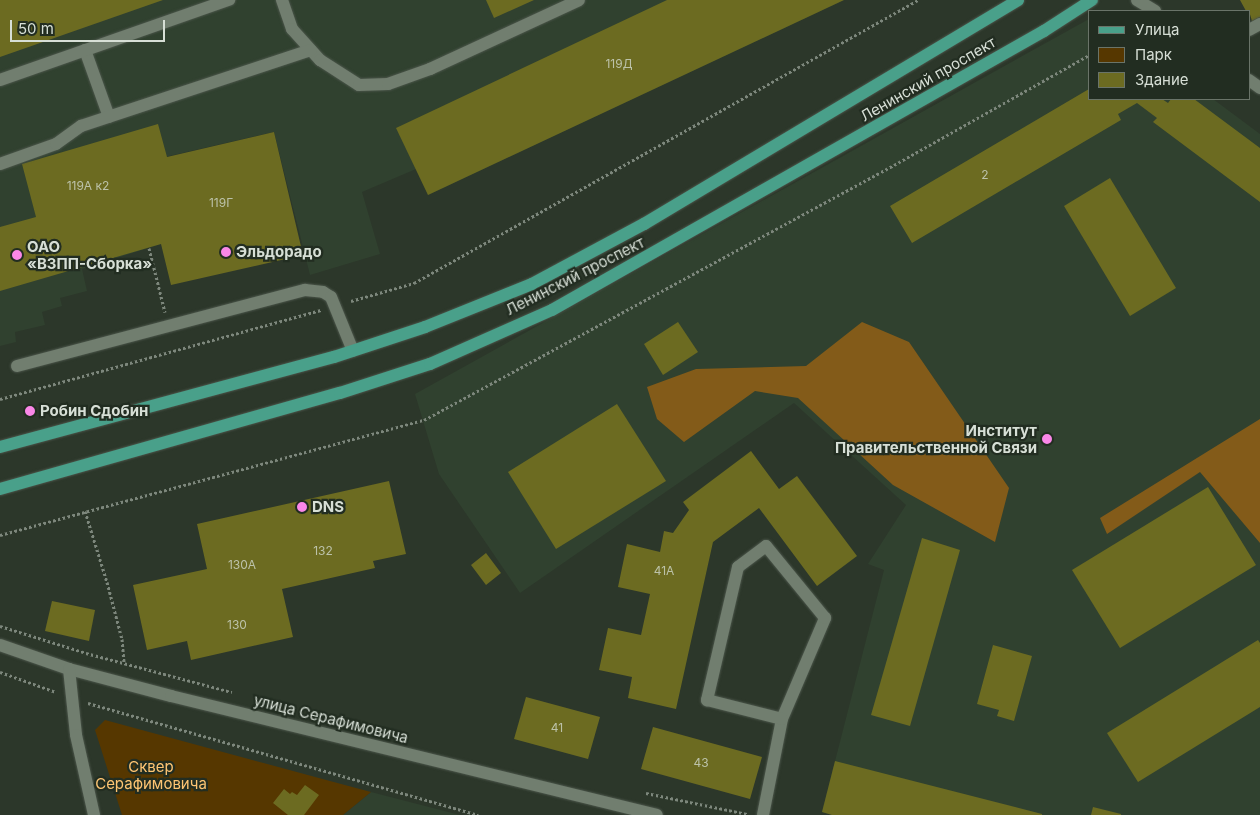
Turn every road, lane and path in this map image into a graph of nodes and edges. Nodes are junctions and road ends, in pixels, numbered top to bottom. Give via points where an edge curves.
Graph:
1 (229, 0) edge
2 (282, 0) edge
3 (579, 0) edge
4 (918, 0) edge
5 (1018, 0) edge
6 (1092, 0) edge
7 (1138, 0) edge
8 (1153, 10) edge
9 (85, 50) junction
10 (311, 50) junction
11 (0, 80) edge
12 (109, 117) junction
13 (0, 164) edge
14 (149, 248) dead end
15 (336, 306) junction
16 (169, 326) junction
17 (176, 351) junction
18 (353, 351) junction
19 (17, 366) dead end
20 (0, 399) edge
21 (0, 447) edge
22 (0, 490) edge
23 (85, 511) dead end
24 (0, 626) edge
25 (0, 645) edge
26 (124, 663) junction
27 (70, 669) junction
28 (0, 672) edge
29 (236, 693) dead end
30 (72, 698) junction
31 (782, 719) junction
32 (645, 793) dead end
33 (94, 815) edge
34 (478, 815) edge
35 (657, 815) edge
36 (750, 815) edge
37 (763, 815) edge

1 - 9 street
2 - 10 street via 292,29
3 - 10 street via 430,69 388,84 359,85 320,60
4 - 15 path via 414,283
5 - 18 main road, Ленинский проспект via 644,224 532,284 425,327
6 - 22 main road, Ленинский проспект via 1035,36 552,310 430,364 340,393
7 - 8 street
9 - 11 street
9 - 12 street
10 - 12 street
12 - 13 street via 81,126 56,144
14 - 16 path
15 - 16 street via 323,292 306,290
15 - 17 path
15 - 18 street
16 - 17 path
16 - 19 street
17 - 20 path
18 - 21 main road, Ленинский проспект
23 - 26 path via 110,591 122,639
24 - 26 path
25 - 27 street, улица Серафимовича
26 - 29 path
27 - 30 street
27 - 35 street, улица Серафимовича
28 - 30 path
30 - 33 street via 76,735
30 - 34 path
31 - 31 street via 826,618 766,546 738,567 707,700
31 - 37 street
32 - 36 path

